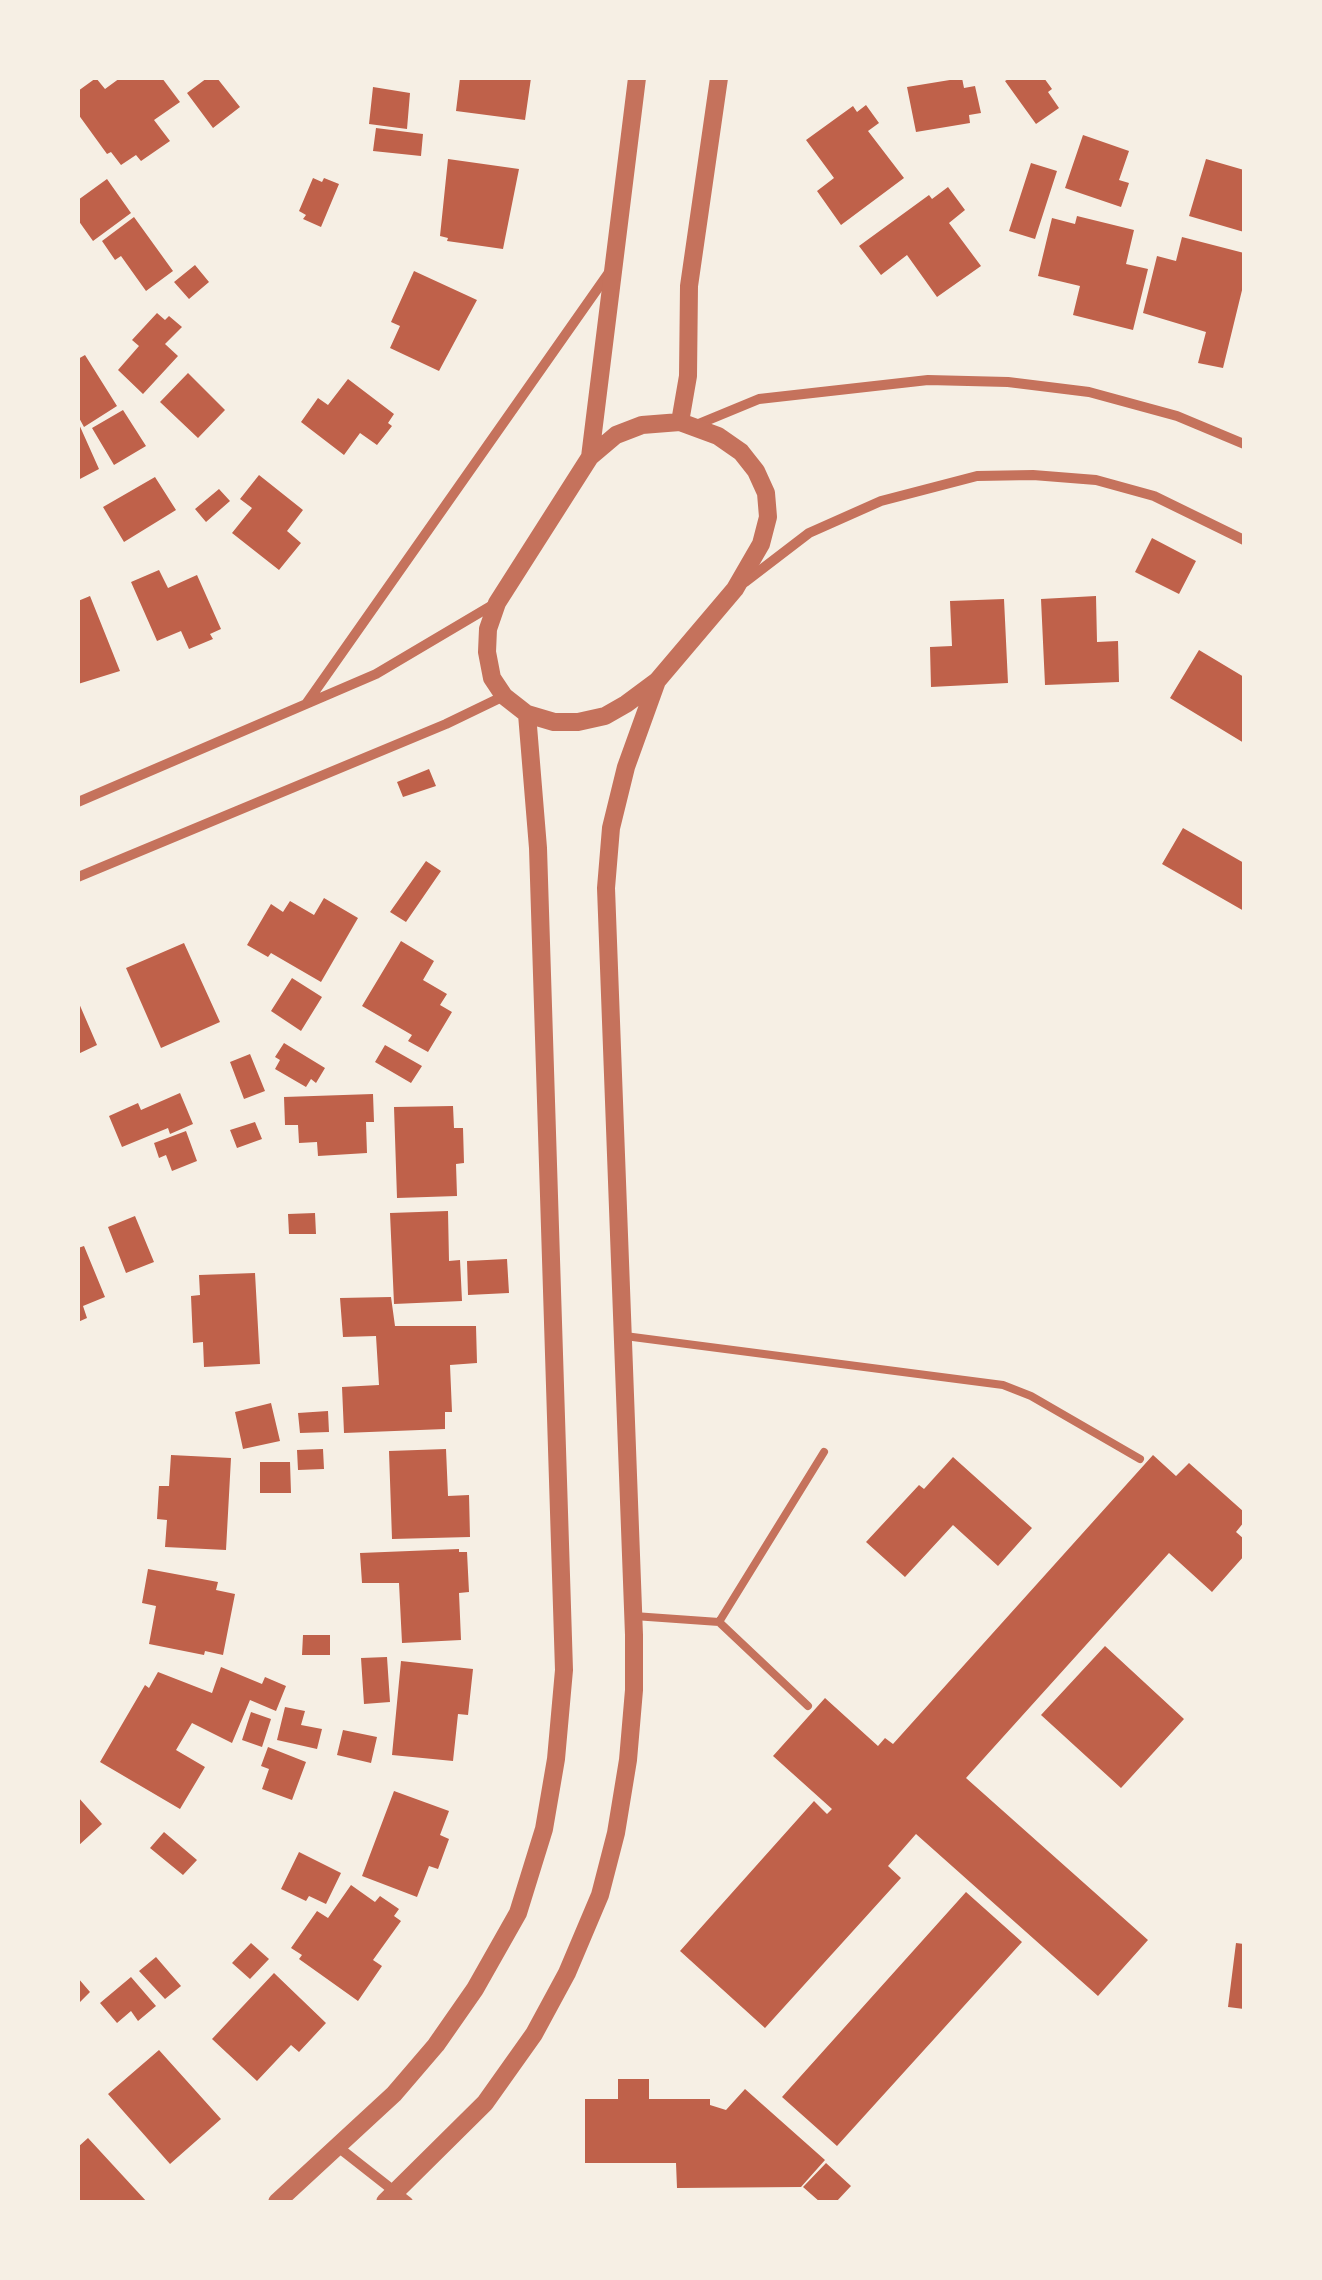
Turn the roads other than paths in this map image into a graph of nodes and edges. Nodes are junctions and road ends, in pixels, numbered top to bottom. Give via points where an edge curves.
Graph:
1 (637, 78) edge
2 (719, 78) edge
3 (612, 269) junction
4 (688, 423) junction
5 (1244, 444) edge
6 (590, 456) junction
7 (1244, 540) edge
8 (736, 588) junction
9 (497, 602) junction
10 (657, 681) junction
11 (504, 696) junction
12 (306, 704) junction
13 (527, 714) junction
14 (78, 802) edge
15 (78, 877) edge
16 (624, 1336) junction
17 (824, 1452) dead end
18 (1140, 1459) dead end
19 (633, 1616) junction
20 (719, 1622) junction
21 (808, 1706) dead end
22 (338, 2147) junction
23 (397, 2199) edge
24 (277, 2202) edge

1 - 3 street
2 - 4 street via 689,286
3 - 6 street
3 - 12 street
4 - 5 street via 759,400 928,380 988,381 1088,392 1177,416
4 - 6 street via 642,425
4 - 8 street via 741,452 766,492 761,544
6 - 9 street
7 - 8 street via 1154,496 1096,480 977,476 881,500 809,533
8 - 10 street
9 - 11 street via 488,652 492,678
9 - 12 street via 376,674
10 - 13 street via 605,716 554,722
10 - 16 street via 626,767 606,888
11 - 13 street
11 - 15 street
12 - 14 street
13 - 22 street via 538,848 564,1651 556,1759 544,1829 518,1913 475,1990 404,2082
16 - 18 lane via 1002,1385
16 - 19 street
17 - 20 lane
19 - 20 lane
19 - 23 street via 628,1760 600,1895 534,2034 485,2103
20 - 21 lane
22 - 23 street
22 - 24 street

